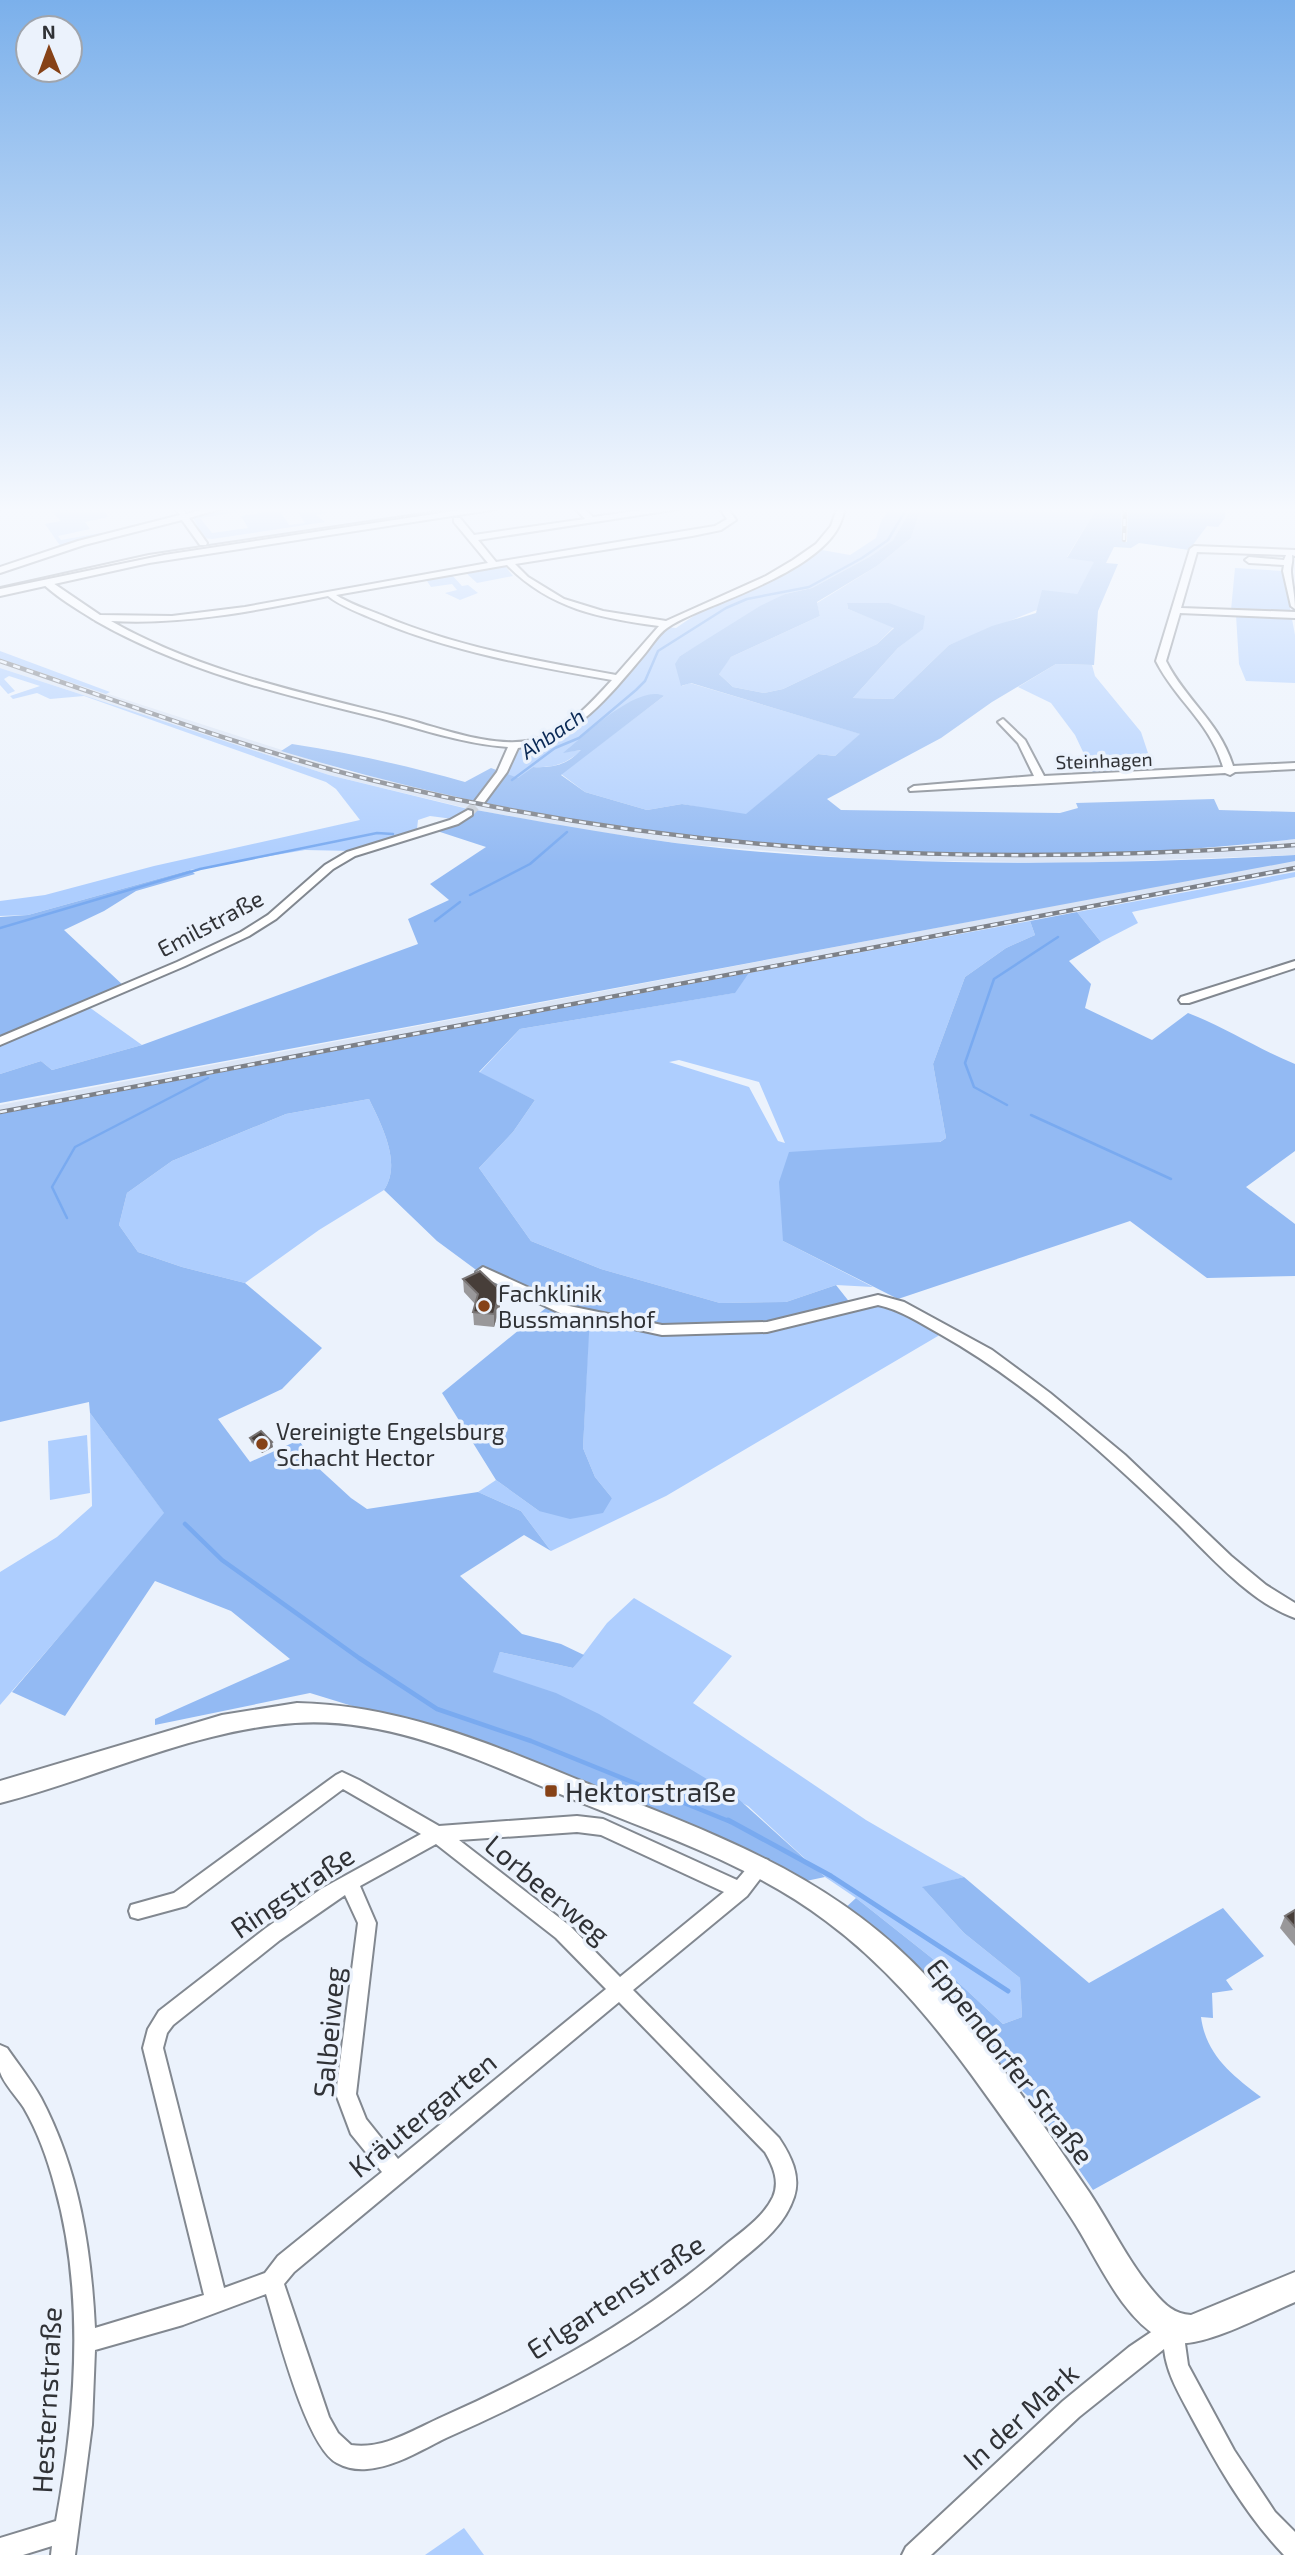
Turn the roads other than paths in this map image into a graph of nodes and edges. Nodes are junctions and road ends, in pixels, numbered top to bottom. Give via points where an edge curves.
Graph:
1 (113, 625) edge
2 (398, 625) edge
3 (666, 625) edge
4 (1170, 625) edge
5 (618, 678) junction
6 (1003, 722) dead end
7 (514, 746) junction
8 (1295, 766) edge
9 (1230, 772) junction
10 (1041, 780) junction
11 (914, 789) dead end
12 (480, 801) tunnel mouth
13 (468, 813) tunnel mouth
14 (1295, 964) edge
15 (1185, 1000) dead end
16 (0, 1041) edge
17 (483, 1272) edge
18 (1295, 1611) edge
19 (0, 1792) edge
20 (437, 1834) junction
21 (761, 1866) junction
22 (351, 1884) junction
23 (740, 1890) junction
24 (138, 1911) dead end
25 (622, 1989) junction
26 (0, 2054) edge
27 (396, 2172) junction
28 (272, 2281) junction
29 (1295, 2287) edge
30 (217, 2302) junction
31 (1172, 2329) junction
32 (84, 2342) junction
33 (66, 2530) junction
34 (1295, 2549) edge
35 (0, 2550) edge
36 (63, 2555) edge
37 (914, 2555) edge

1 - 7 street via 149,644 254,681
2 - 5 street via 471,649
3 - 5 street
4 - 9 street via 1162,648 1162,666 1212,729
5 - 7 street via 564,732 542,742
6 - 10 street via 1022,742
7 - 12 street
8 - 9 street, Steinhagen
9 - 10 street, Steinhagen
10 - 11 street, Steinhagen
13 - 16 street, Emilstraße via 454,822 351,854 244,934
14 - 15 street
17 - 18 street via 574,1313 662,1330 766,1327 878,1300 899,1305 987,1354 1045,1397 1120,1459 1260,1590
19 - 21 main road, Eppendorfer Straße via 237,1721 297,1713 353,1715 436,1735
20 - 22 street, Ringstraße
20 - 23 street, Ringstraße via 603,1826
20 - 24 street, Lorbeerweg via 342,1780 179,1900
20 - 25 street, Lorbeerweg via 563,1932
21 - 23 street, Kräutergarten
21 - 31 main road, Eppendorfer Straße via 869,1940 943,2015 1074,2196 1142,2302
22 - 27 street, Salbeiweg via 367,1923 346,2094 348,2110
22 - 30 street, Ringstraße via 272,1934 209,1983 166,2018 154,2038 153,2049
23 - 25 street, Kräutergarten
25 - 27 street, Kräutergarten
25 - 28 street, Erlgartenstraße via 782,2160 787,2178 772,2218 726,2260 640,2323 545,2380 386,2452 360,2459 334,2448 319,2422
26 - 32 street, Hesternstraße via 33,2104 62,2174 75,2232
27 - 28 street, Kräutergarten via 286,2264
28 - 30 street, Kräutergarten
29 - 31 main road via 1191,2330
30 - 32 street, Kräutergarten
31 - 34 street via 1177,2367 1226,2458 1267,2520
31 - 37 street, In der Mark via 1042,2432
32 - 33 street, Hesternstraße via 76,2470
33 - 35 street
33 - 36 street, Hesternstraße

